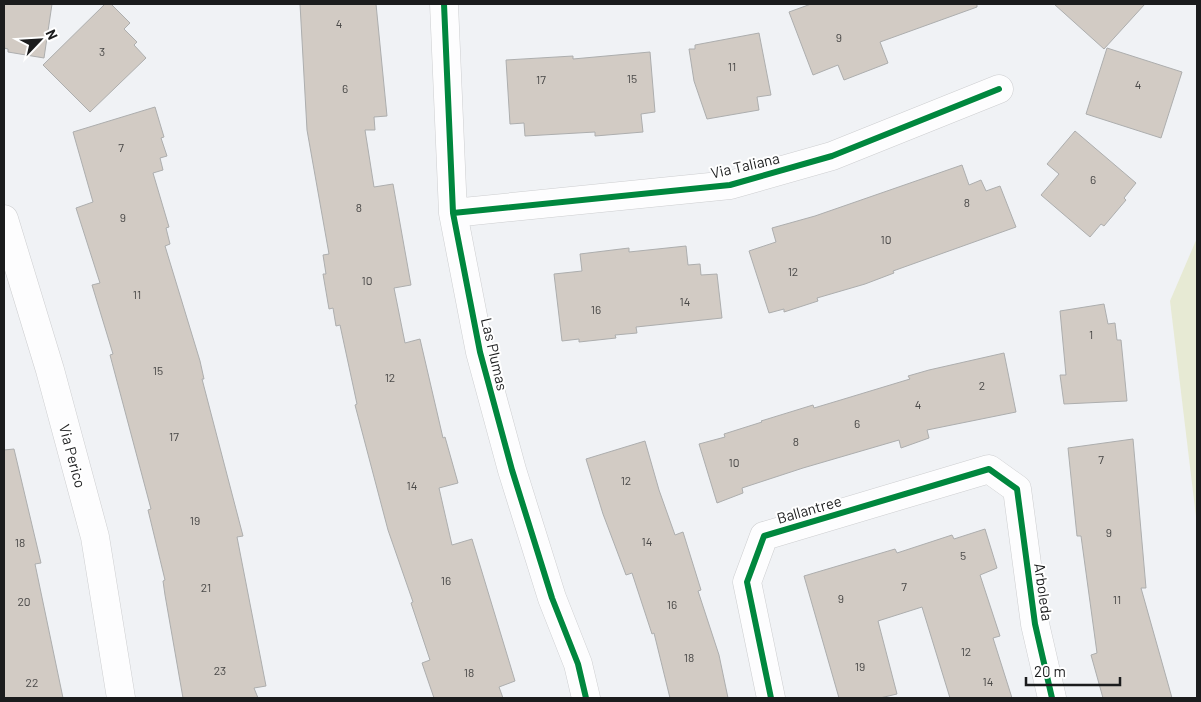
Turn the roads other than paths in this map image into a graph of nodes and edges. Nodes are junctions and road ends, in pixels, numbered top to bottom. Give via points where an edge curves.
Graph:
1 (444, 4) edge
2 (999, 89) dead end
3 (453, 214) junction
4 (4, 219) edge
5 (1017, 489) joint
6 (120, 698) edge
7 (586, 698) edge
8 (772, 698) edge
9 (1052, 698) edge

1 - 3 street, Las Plumas
2 - 3 street, Via Taliana via 832,156 730,185
3 - 7 street, Las Plumas via 484,370 512,470 552,598 578,664
4 - 6 street, Via Perico via 50,370 95,537
5 - 8 street, Ballantree via 989,469 764,536 747,582
5 - 9 street, Arboleda via 1036,624

